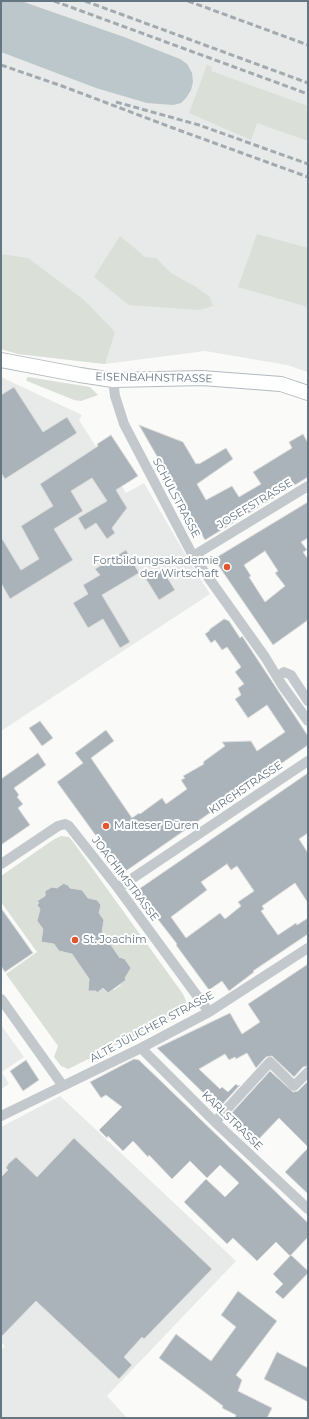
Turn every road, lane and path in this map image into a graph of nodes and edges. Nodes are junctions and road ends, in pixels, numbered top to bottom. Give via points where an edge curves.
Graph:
1 (1, 360) edge
2 (112, 380) junction
3 (308, 393) edge
4 (308, 486) edge
5 (193, 556) junction
6 (277, 678) junction
7 (308, 701) edge
8 (308, 721) edge
9 (308, 761) edge
10 (1, 864) edge
11 (118, 888) junction
12 (308, 948) edge
13 (1, 999) edge
14 (209, 1012) junction
15 (141, 1048) junction
16 (308, 1072) edge
17 (63, 1086) junction
18 (1, 1116) edge
19 (215, 1122) junction
20 (308, 1209) edge

1 - 2 street, EISENBAHNSTRASSE
2 - 3 street, EISENBAHNSTRASSE via 202,378 281,384
2 - 5 street, SCHULSTRASSE via 124,424
4 - 5 street, JOSEFSTRASSE
5 - 6 street, SCHULSTRASSE via 265,657
6 - 7 street via 284,672 291,675
6 - 8 street, SCHULSTRASSE
9 - 11 street, KIRCHSTRASSE
10 - 11 street, JOACHIMSTRASSE via 58,826 65,824 74,830
11 - 14 street, JOACHIMSTRASSE
12 - 14 street, ALTE JÜLICHER STRASSE
13 - 17 street
14 - 15 street, ALTE JÜLICHER STRASSE
15 - 17 street, ALTE JÜLICHER STRASSE
15 - 19 street, KARLSTRASSE
16 - 19 street via 294,1086 270,1062
17 - 18 street, ALTE JÜLICHER STRASSE
19 - 20 street, KARLSTRASSE

